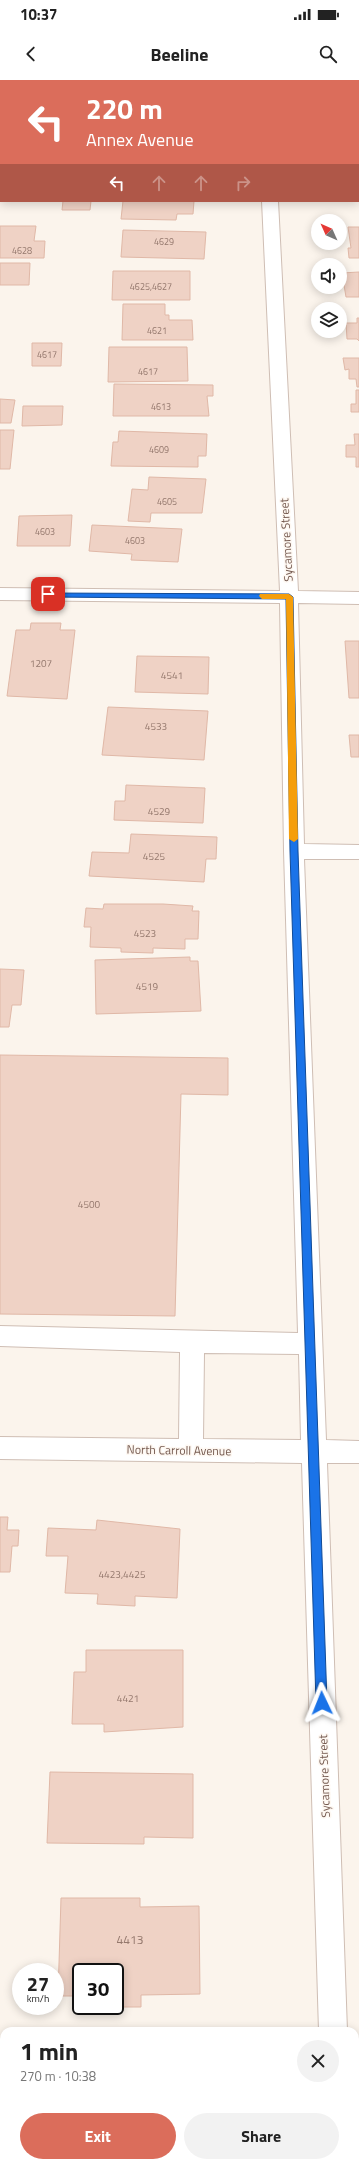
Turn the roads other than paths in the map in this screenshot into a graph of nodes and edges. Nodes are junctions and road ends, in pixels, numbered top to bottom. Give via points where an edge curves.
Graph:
1 (270, 202) edge
2 (0, 594) edge
3 (289, 597) junction
4 (359, 598) edge
5 (294, 851) junction
6 (359, 852) edge
7 (0, 1336) edge
8 (192, 1342) junction
9 (310, 1344) junction
10 (0, 1448) edge
11 (191, 1450) junction
12 (314, 1452) junction
13 (359, 1452) edge
14 (333, 2027) edge

1 - 3 street, Sycamore Street
2 - 3 street
3 - 4 street
3 - 5 street, Sycamore Street
5 - 6 street
5 - 9 street, Sycamore Street
7 - 8 street
8 - 9 street
8 - 11 street
9 - 12 street, Sycamore Street
10 - 11 street, North Carroll Avenue
11 - 12 street, North Carroll Avenue
12 - 13 street, North Carroll Avenue
12 - 14 street, Sycamore Street

